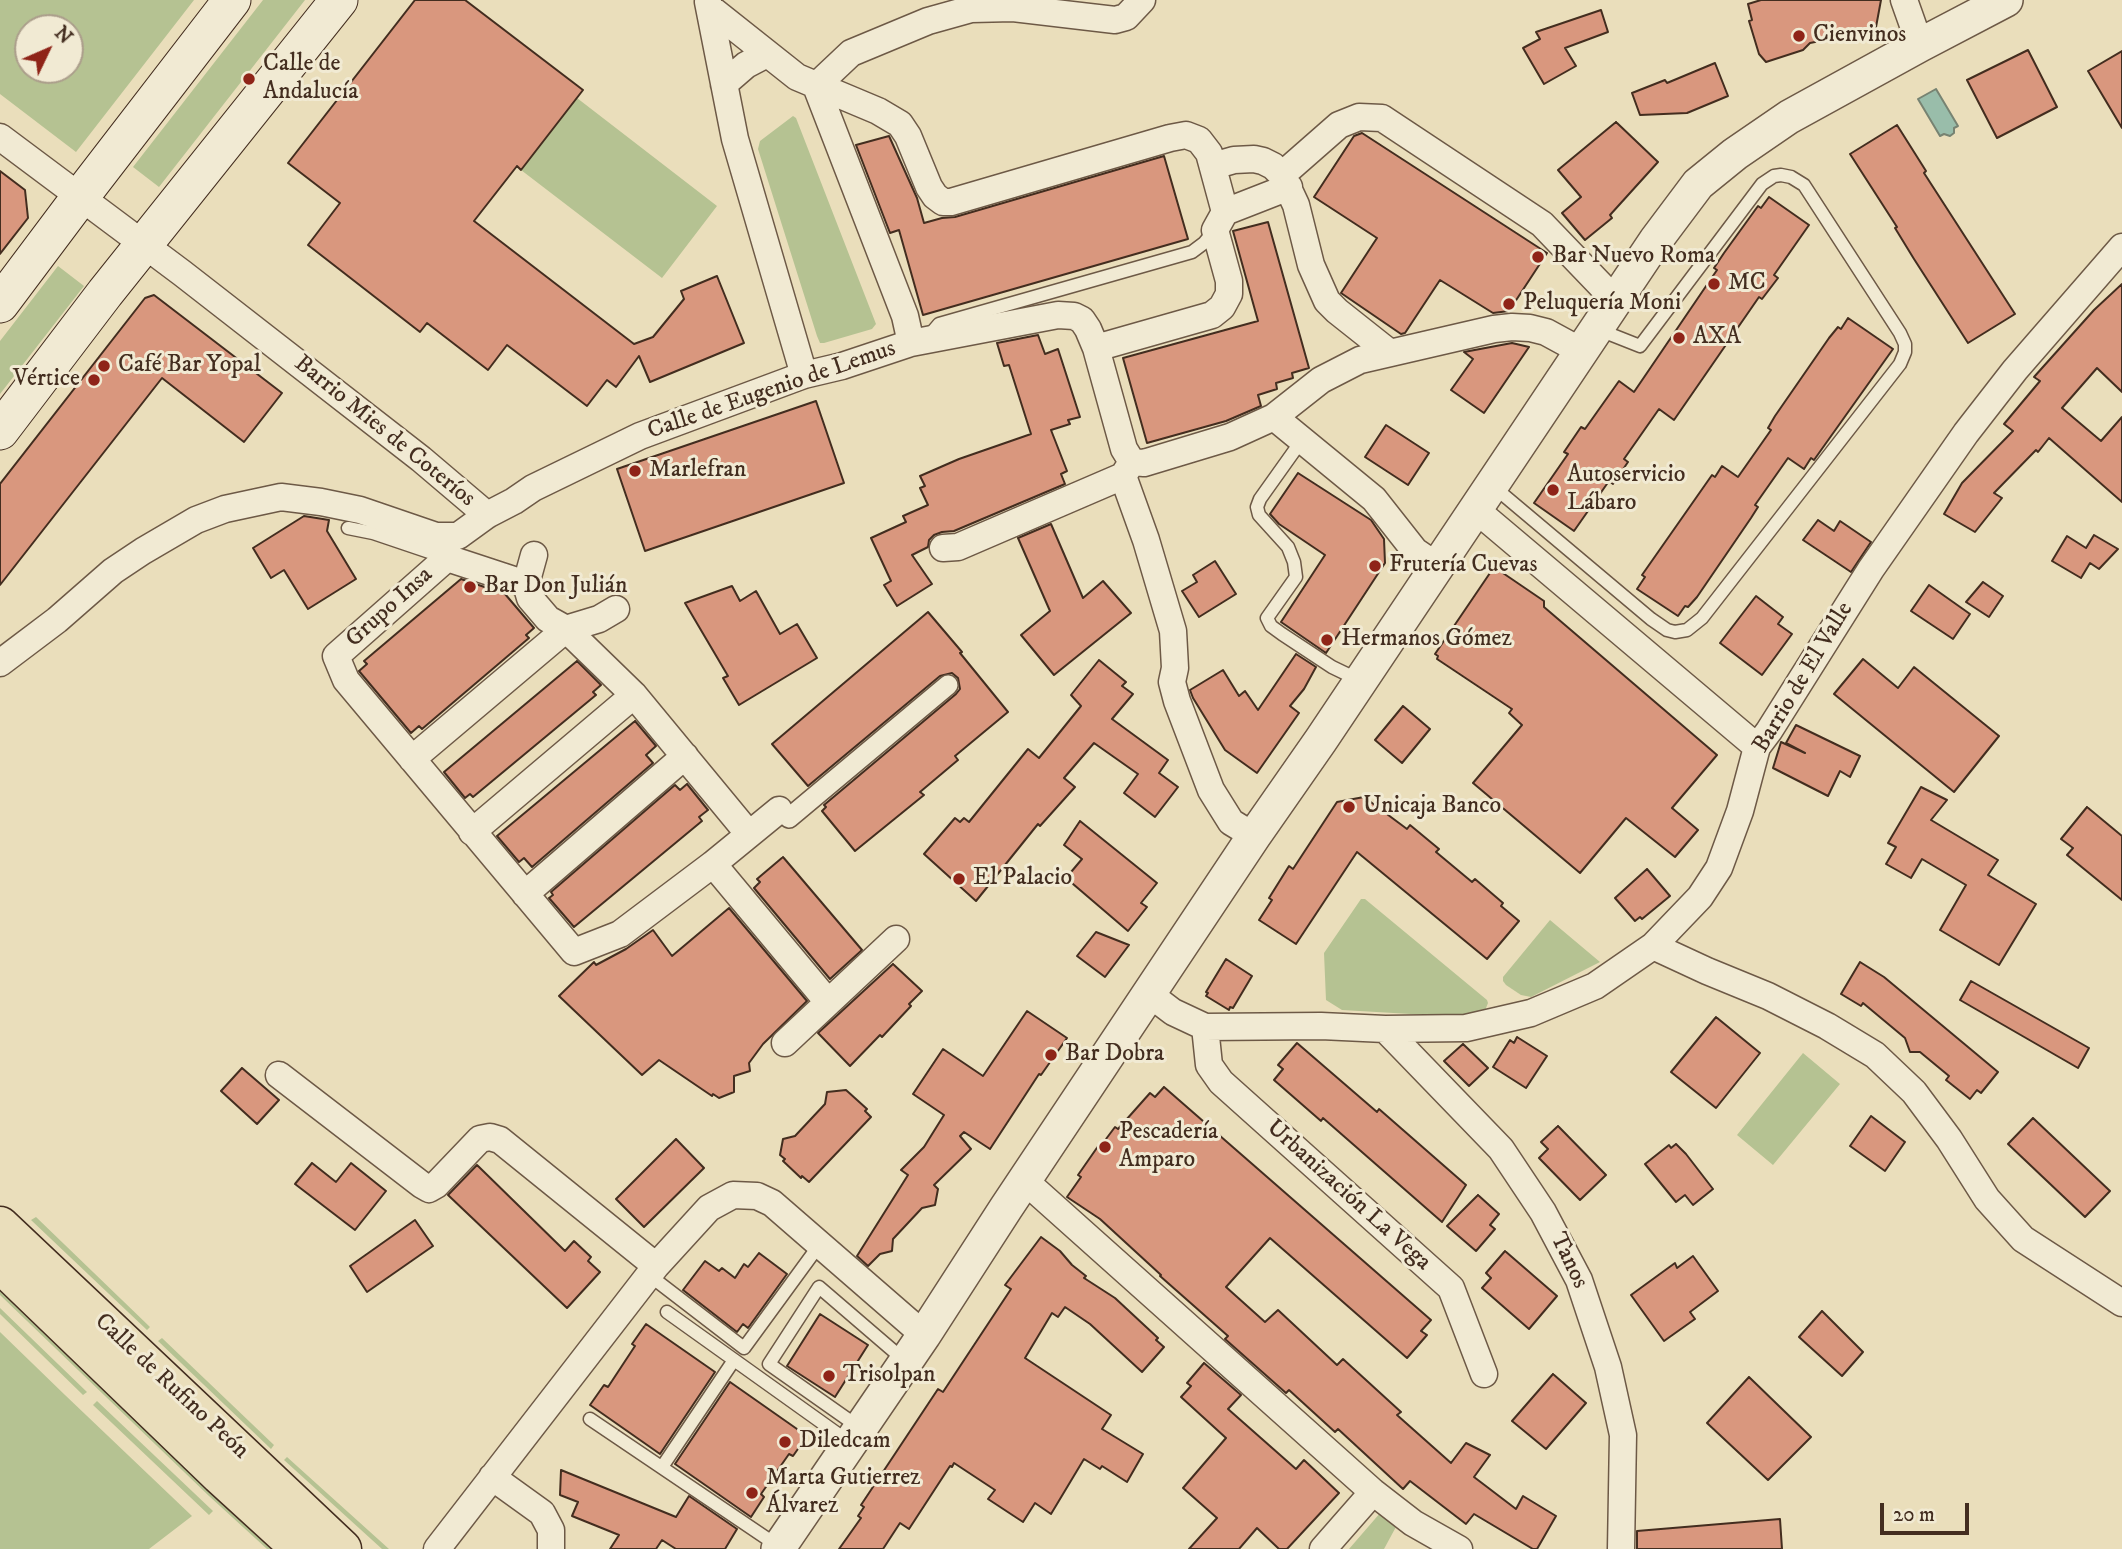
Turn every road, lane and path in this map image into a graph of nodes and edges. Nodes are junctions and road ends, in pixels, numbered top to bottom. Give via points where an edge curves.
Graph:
1 (232, 0) edge
2 (338, 0) edge
3 (1142, 0) edge
4 (1903, 0) edge
5 (2006, 0) edge
6 (709, 4) edge
7 (1920, 45) junction
8 (767, 54) junction
9 (724, 84) junction
10 (816, 86) junction
11 (0, 137) edge
12 (1213, 166) junction
13 (1285, 181) junction
14 (76, 202) junction
15 (1220, 221) junction
16 (2122, 247) edge
17 (139, 250) junction
18 (1615, 300) junction
19 (0, 304) edge
20 (1588, 340) junction
21 (918, 341) junction
22 (1096, 348) junction
23 (1390, 353) junction
24 (804, 374) junction
25 (1274, 417) junction
26 (0, 431) edge
27 (1302, 440) junction
28 (1128, 469) junction
29 (1483, 497) junction
30 (487, 515) junction
31 (348, 527) dead end
32 (943, 548) dead end
33 (534, 555) dead end
34 (447, 558) junction
35 (1437, 566) junction
36 (526, 584) junction
37 (616, 609) dead end
38 (566, 629) junction
39 (0, 663) edge
40 (1360, 680) junction
41 (948, 685) dead end
42 (634, 695) junction
43 (1757, 747) junction
44 (685, 756) junction
45 (412, 760) junction
46 (784, 814) joint
47 (472, 832) junction
48 (748, 833) junction
49 (1254, 836) junction
50 (713, 864) junction
51 (525, 894) junction
52 (897, 939) dead end
53 (1653, 946) junction
54 (1149, 993) junction
55 (828, 1002) junction
56 (1205, 1027) junction
57 (1385, 1029) junction
58 (785, 1043) dead end
59 (279, 1076) dead end
60 (1025, 1181) junction
61 (0, 1226) edge
62 (820, 1244) junction
63 (0, 1263) edge
64 (652, 1271) junction
65 (2122, 1303) edge
66 (667, 1312) dead end
67 (915, 1348) junction
68 (734, 1360) junction
69 (1484, 1374) dead end
70 (590, 1419) dead end
71 (855, 1435) junction
72 (662, 1467) junction
73 (492, 1477) junction
74 (1373, 1492) junction
75 (779, 1548) edge
76 (301, 1549) edge
77 (342, 1549) edge
78 (437, 1549) edge
79 (551, 1549) edge
80 (1323, 1549) edge
81 (1459, 1549) edge
82 (1621, 1549) edge

1 - 14 main road
2 - 17 main road
3 - 10 street via 1126,17 1115,20 1013,8 971,9 852,52
4 - 7 street
5 - 7 street
6 - 8 street
6 - 9 street
7 - 18 street via 1789,117 1716,168 1680,207
8 - 9 street
8 - 10 street
9 - 24 street via 735,139
10 - 12 street via 900,124 929,187 943,202 1186,135 1199,140
10 - 21 street
11 - 14 street
12 - 13 street via 1263,160
12 - 15 street
13 - 15 street
13 - 18 street via 1339,125 1359,117 1382,118 1542,224
13 - 23 street via 1327,301
14 - 17 street
14 - 19 main road
15 - 21 lane via 1192,252 939,324
15 - 22 street via 1229,281 1222,307 1212,315
16 - 43 street, Barrio de El Valle via 1966,433 1871,569
17 - 26 main road
17 - 30 street, Barrio Mies de Coteríos via 410,451
18 - 20 street
20 - 23 street via 1512,327
20 - 29 street
20 - 29 lane via 1640,346 1762,184 1787,175 1804,185 1900,333 1905,352 1702,618 1687,630 1667,630 1651,620
21 - 22 street, Calle de Eugenio de Lemus via 1058,314 1082,320
21 - 24 street, Calle de Eugenio de Lemus
22 - 28 street, Calle de Eugenio de Lemus
23 - 25 street via 1338,370
24 - 30 street, Calle de Eugenio de Lemus via 640,436 562,472
25 - 27 street
25 - 28 street via 1230,437
27 - 35 street via 1374,499 1415,551
27 - 40 lane via 1257,507 1288,547 1296,578 1267,618 1282,634
28 - 32 street via 958,547
28 - 49 street, Calle de Eugenio de Lemus via 1172,631 1172,682 1190,740 1211,790 1231,822
29 - 35 street
29 - 43 street
30 - 39 street, Barrio Mies de Coteríos via 457,536 436,536 321,502 281,497 225,509 187,525 113,571
31 - 34 lane
33 - 36 street
34 - 36 street, Grupo Insa
34 - 45 street, Grupo Insa via 336,656 346,680
35 - 40 street
36 - 38 street via 530,598 548,619
37 - 38 street
38 - 42 street
38 - 45 street
40 - 49 street
41 - 46 street
42 - 44 street
42 - 47 street
43 - 53 street, Barrio de El Valle via 1719,868 1700,897
44 - 48 street
44 - 51 street
45 - 47 street, Grupo Insa
46 - 48 street, Grupo Insa
47 - 51 street, Grupo Insa
48 - 50 street, Grupo Insa
49 - 54 street
50 - 51 street, Grupo Insa via 620,934 573,952
50 - 55 street
52 - 55 street
53 - 57 street via 1595,986 1531,1013 1466,1028
53 - 65 street via 1768,996 1875,1055 1914,1093 1987,1199 2023,1239
54 - 56 street via 1173,1012
54 - 60 street
55 - 58 street
56 - 57 street
56 - 69 street, Urbanización La Vega via 1209,1065 1221,1082 1451,1288
57 - 82 street, Tanos via 1501,1149 1543,1212 1579,1280 1608,1367 1623,1435
59 - 64 street via 429,1189 480,1139 500,1140
60 - 67 street
60 - 74 street
61 - 77 main road, Calle de Rufino Peón
62 - 64 street via 772,1203 757,1196 733,1195 709,1208
62 - 64 lane via 744,1348
62 - 67 street
63 - 76 main road, Calle de Rufino Peón
64 - 73 street
66 - 68 lane
67 - 71 street
67 - 71 lane via 819,1287 769,1364
68 - 71 lane
68 - 72 lane
70 - 72 lane
71 - 75 street
72 - 75 lane
73 - 78 street
73 - 79 street via 542,1513 551,1530
74 - 80 street
74 - 81 street

